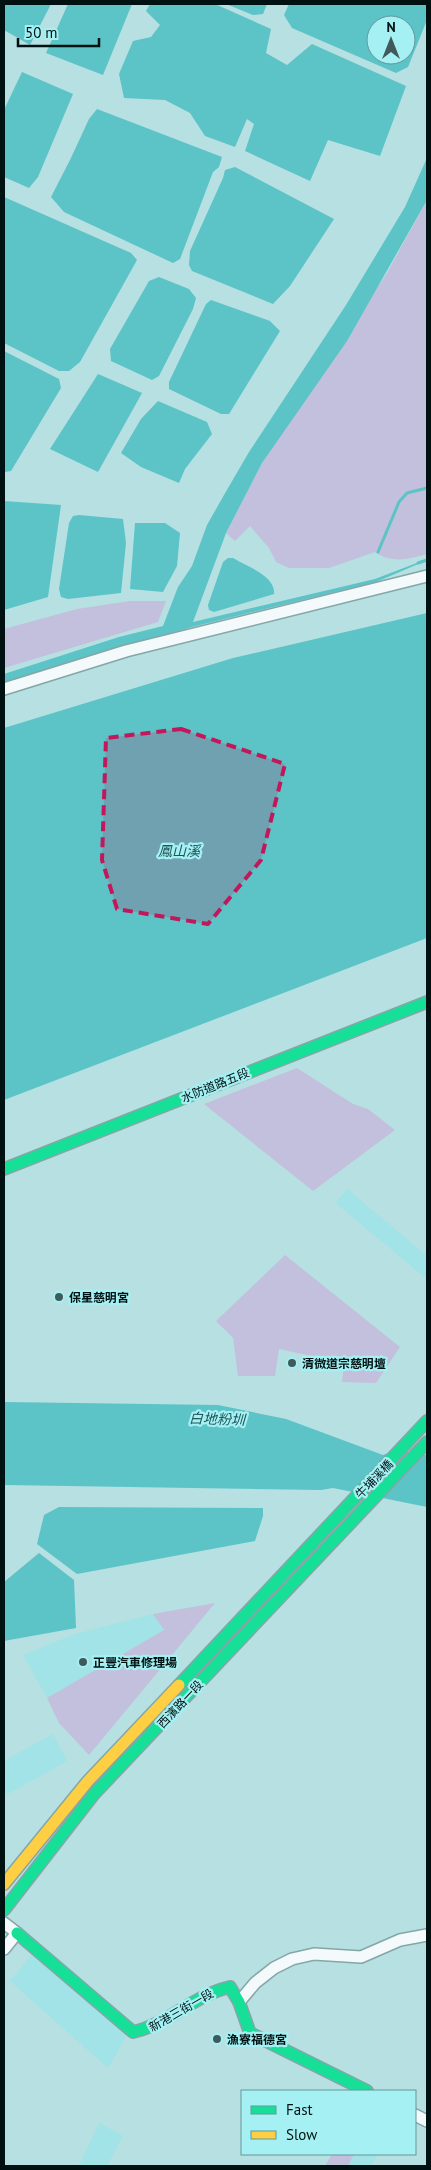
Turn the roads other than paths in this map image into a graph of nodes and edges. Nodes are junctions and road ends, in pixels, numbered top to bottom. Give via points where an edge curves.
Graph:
1 (427, 576) edge
2 (4, 689) edge
3 (427, 1002) edge
4 (4, 1169) edge
5 (427, 1420) edge
6 (423, 1446) edge
7 (367, 1506) joint
8 (339, 1515) joint
9 (4, 1884) edge
10 (4, 1910) edge
11 (4, 1923) edge
12 (17, 1933) junction
13 (427, 1935) edge
14 (4, 1949) edge
15 (239, 2002) junction
16 (365, 2090) edge

1 - 2 street via 119,653
3 - 4 main road, 水防道路五段
5 - 8 main road, 牛埔溪橋
6 - 7 main road, 牛埔溪橋
7 - 10 main road, 西濱路一段 via 94,1794
8 - 9 main road, 西濱路一段 via 88,1780
11 - 12 street
12 - 14 street
12 - 15 main road, 新港三街一段 via 133,2032 145,2031 219,1988 230,1987
13 - 15 street via 400,1940 360,1958 314,1954 292,1959 255,1983
15 - 16 main road, 新港三街一段 via 250,2033

